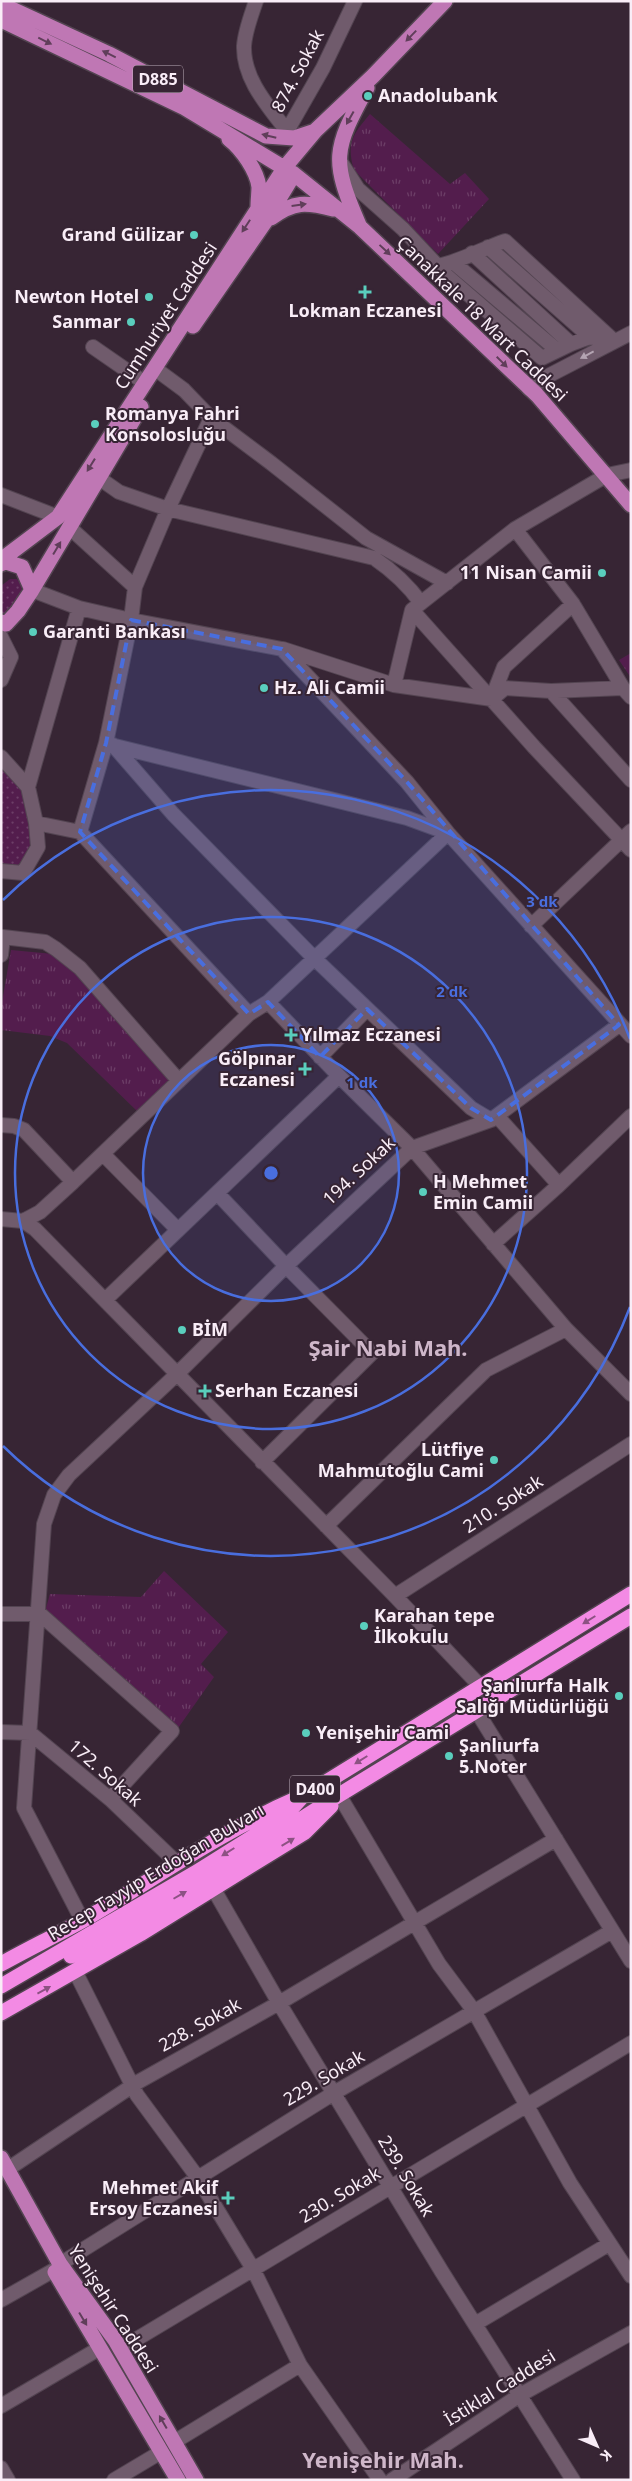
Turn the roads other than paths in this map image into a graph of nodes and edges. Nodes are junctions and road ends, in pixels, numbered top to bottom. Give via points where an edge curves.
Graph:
1 (256, 1) edge
2 (355, 1) edge
3 (445, 1) edge
4 (1, 4) edge
5 (1, 20) edge
6 (373, 76) junction
7 (190, 111) junction
8 (316, 130) junction
9 (339, 156) junction
10 (289, 170) junction
11 (258, 208) junction
12 (336, 210) junction
13 (265, 222) junction
14 (360, 227) junction
15 (488, 247) junction
16 (472, 253) junction
17 (454, 263) junction
18 (438, 266) junction
19 (631, 333) edge
20 (590, 337) junction
21 (614, 340) junction
22 (571, 344) junction
23 (93, 347) dead end
24 (557, 350) junction
25 (161, 373) junction
26 (146, 383) junction
27 (529, 389) junction
28 (211, 418) junction
29 (631, 470) edge
30 (607, 475) junction
31 (98, 478) junction
32 (1, 495) edge
33 (631, 504) edge
34 (168, 509) junction
35 (63, 522) junction
36 (515, 529) junction
37 (2, 562) edge
38 (447, 583) junction
39 (135, 587) junction
40 (32, 590) junction
41 (573, 604) junction
42 (416, 607) junction
43 (80, 608) junction
44 (131, 620) junction
45 (2, 630) edge
46 (282, 649) junction
47 (1, 680) edge
48 (394, 685) junction
49 (551, 690) junction
50 (627, 693) edge
51 (492, 699) junction
52 (111, 744) junction
53 (1, 757) edge
54 (631, 780) edge
55 (28, 787) junction
56 (36, 823) junction
57 (80, 832) junction
58 (448, 833) junction
59 (628, 840) edge
60 (1, 871) edge
61 (531, 926) junction
62 (2, 936) edge
63 (1, 955) edge
64 (314, 958) junction
65 (268, 1002) junction
66 (367, 1010) junction
67 (249, 1014) junction
68 (619, 1025) junction
69 (631, 1036) edge
70 (320, 1057) junction
71 (339, 1076) junction
72 (179, 1081) junction
73 (631, 1116) edge
74 (494, 1118) junction
75 (1, 1125) edge
76 (412, 1148) junction
77 (103, 1154) junction
78 (73, 1182) junction
79 (558, 1185) junction
80 (217, 1194) junction
81 (1, 1219) edge
82 (23, 1221) junction
83 (178, 1230) junction
84 (493, 1244) junction
85 (286, 1266) junction
86 (105, 1300) junction
87 (566, 1328) junction
88 (176, 1375) junction
89 (631, 1394) edge
90 (631, 1444) edge
91 (262, 1462) junction
92 (326, 1526) junction
93 (631, 1594) edge
94 (395, 1596) junction
95 (1, 1614) edge
96 (40, 1614) junction
97 (631, 1616) edge
98 (480, 1687) junction
99 (476, 1710) junction
100 (1, 1732) edge
101 (30, 1733) junction
102 (339, 1794) junction
103 (302, 1796) junction
104 (110, 1799) junction
105 (556, 1840) junction
106 (176, 1862) junction
107 (213, 1888) junction
108 (82, 1920) junction
109 (416, 1922) junction
110 (612, 1931) junction
111 (3, 1960) edge
112 (631, 1961) edge
113 (76, 1973) junction
114 (1, 1986) edge
115 (1, 1998) edge
116 (279, 2003) junction
117 (474, 2011) junction
118 (1, 2014) edge
119 (631, 2043) edge
120 (132, 2086) junction
121 (334, 2093) junction
122 (527, 2104) junction
123 (3, 2167) edge
124 (198, 2178) junction
125 (391, 2186) junction
126 (609, 2244) junction
127 (57, 2267) junction
128 (253, 2269) junction
129 (631, 2276) edge
130 (1, 2300) edge
131 (475, 2324) junction
132 (631, 2333) edge
133 (100, 2348) junction
134 (120, 2349) junction
135 (300, 2365) junction
136 (520, 2395) junction
137 (1, 2406) edge
138 (174, 2442) junction
139 (161, 2452) junction
140 (1, 2468) edge
141 (8, 2480) edge
142 (114, 2480) edge
143 (178, 2480) edge
144 (196, 2480) edge
145 (380, 2480) edge
146 (392, 2480) edge
147 (573, 2480) edge

1 - 2 street, 874. Sokak via 244,48 248,72 256,89 287,131 323,68
3 -> 6 main road, D885
8 -> 4 main road, D885 via 294,138 266,136 110,54
5 -> 7 main road, D885
6 - 8 main road, D885
6 -> 9 main road via 346,127
7 - 10 main road, D885
7 - 11 main road via 232,141 247,160 259,187
8 - 10 main road, Cumhuriyet Caddesi
9 - 14 main road via 343,186
9 - 18 street via 346,174 358,189
10 - 11 main road, Cumhuriyet Caddesi
10 - 12 main road, Çanakkale 18 Mart Caddesi
10 - 13 main road, Cumhuriyet Caddesi
11 -> 26 main road, Cumhuriyet Caddesi
13 -> 12 main road via 287,206 309,203
12 - 14 main road, Çanakkale 18 Mart Caddesi
13 - 25 main road, Cumhuriyet Caddesi
14 -> 27 main road, Çanakkale 18 Mart Caddesi
15 - 16 street
15 - 20 street
15 - 21 street via 505,241
16 - 17 street
16 - 22 street
17 - 18 street
17 - 24 street
18 - 24 street via 542,358
19 - 21 street
20 - 21 street
20 - 22 street
21 -> 27 street
22 - 24 street
23 - 26 street
25 - 28 street via 184,390
25 - 31 main road, Cumhuriyet Caddesi
26 -> 35 main road, Cumhuriyet Caddesi
27 - 30 main road, Çanakkale 18 Mart Caddesi
28 - 34 street
28 - 38 street via 366,538
29 - 30 street
30 - 33 main road, Çanakkale 18 Mart Caddesi
30 - 36 street
31 - 34 street via 119,492
31 - 35 main road, Cumhuriyet Caddesi
32 - 35 street
34 - 39 street
34 - 42 street via 374,558 414,592
35 - 37 main road, Cumhuriyet Caddesi
35 - 39 street
40 -> 35 main road, Cumhuriyet Caddesi
36 - 38 street
36 - 41 street
37 - 40 main road via 22,567
38 - 42 street
39 - 44 street
40 - 43 street
40 - 45 main road, Cumhuriyet Caddesi
41 - 50 street
41 - 51 street via 504,667
42 - 48 street
42 - 51 street
43 - 44 street
43 - 55 street
44 - 46 street
44 - 52 street
45 - 47 street via 11,657
46 - 48 street
46 - 58 street via 400,775
48 - 51 street
49 - 50 street
49 - 51 street via 505,688
49 - 54 street
51 - 59 street
52 - 57 street
52 - 58 street via 407,818
52 - 64 street via 172,814
53 - 55 street
55 - 56 street
56 - 57 street
56 - 60 street via 38,847 23,873
57 - 67 street
58 - 61 street
58 - 64 street
59 - 61 street
61 - 68 street
62 - 63 street
62 - 72 street via 45,942 80,968
64 - 65 street
64 - 66 street
65 - 67 street
65 - 70 street
66 - 70 street
66 - 74 street via 471,1108
67 - 72 street
68 - 69 street
68 - 74 street, 194. Sokak
70 - 71 street
71 - 76 street
71 - 80 street
72 - 77 street
73 - 79 street
74 - 76 street, 194. Sokak
74 - 79 street
75 - 78 street via 24,1130
76 - 84 street
76 - 85 street, 194. Sokak
77 - 78 street
77 - 83 street
78 - 82 street via 40,1212
79 - 84 street
80 - 83 street
80 - 85 street
81 - 82 street
82 - 86 street via 35,1229
83 - 86 street
84 - 87 street
85 - 88 street, 194. Sokak
85 - 91 street via 372,1353
86 - 88 street
87 - 89 street
87 - 92 street via 486,1370
88 - 91 street
88 - 96 street, 194. Sokak via 69,1475 54,1495 44,1524
90 - 94 street, 210. Sokak
91 - 92 street
92 - 94 street
93 -> 98 highway, Recep Tayyip Erdoğan Bulvarı / D400
94 - 98 street
95 - 96 street
96 - 101 street, 194. Sokak
96 - 104 street via 172,1731
97 - 99 highway, Recep Tayyip Erdoğan Bulvarı / D400
98 -> 103 highway, Recep Tayyip Erdoğan Bulvarı / D400
99 - 102 highway, Recep Tayyip Erdoğan Bulvarı / D400
99 - 105 street
100 - 101 street
101 - 104 street, 172. Sokak
101 - 108 street, 194. Sokak via 24,1808
107 -> 102 highway via 305,1832 328,1812
102 - 109 street
115 -> 102 highway, Recep Tayyip Erdoğan Bulvarı / D400 via 206,1880
103 - 106 highway via 265,1812
103 -> 114 highway, Recep Tayyip Erdoğan Bulvarı / D400 via 283,1818
104 - 106 street, 172. Sokak
105 - 109 street, 228. Sokak
105 - 110 street
106 - 108 highway
107 - 113 highway
107 - 116 street, 239. Sokak
108 - 111 highway
109 - 116 street, 228. Sokak
109 - 117 street via 439,1964
110 - 112 street
110 - 117 street, 229. Sokak
118 -> 113 highway
113 - 120 street
116 - 120 street, 228. Sokak
116 - 121 street, 239. Sokak
117 - 121 street, 229. Sokak
117 - 122 street
119 - 122 street, 230. Sokak
120 - 123 street, 228. Sokak
120 - 124 street
121 - 124 street, 229. Sokak
121 - 125 street, 239. Sokak
122 - 125 street, 230. Sokak
122 - 126 street via 570,2183
123 - 127 main road, Yenişehir Caddesi
124 - 127 street, 229. Sokak
124 - 128 street
125 - 128 street, 230. Sokak
125 - 131 street, 239. Sokak
126 - 129 street
126 - 131 street
127 - 130 street, 229. Sokak
127 -> 133 main road, Yenişehir Caddesi
127 - 134 main road, Yenişehir Caddesi
128 - 134 street, 230. Sokak
128 - 135 street
131 - 136 street, 239. Sokak
132 - 136 street, İstiklal Caddesi
133 - 137 street
133 - 139 main road, Yenişehir Caddesi
138 -> 134 main road, Yenişehir Caddesi
135 - 138 street
135 - 145 street
136 - 146 street, İstiklal Caddesi
136 - 147 street, 239. Sokak
138 - 144 main road, Yenişehir Caddesi
139 - 142 street
139 - 143 main road, Yenişehir Caddesi
140 - 141 street

